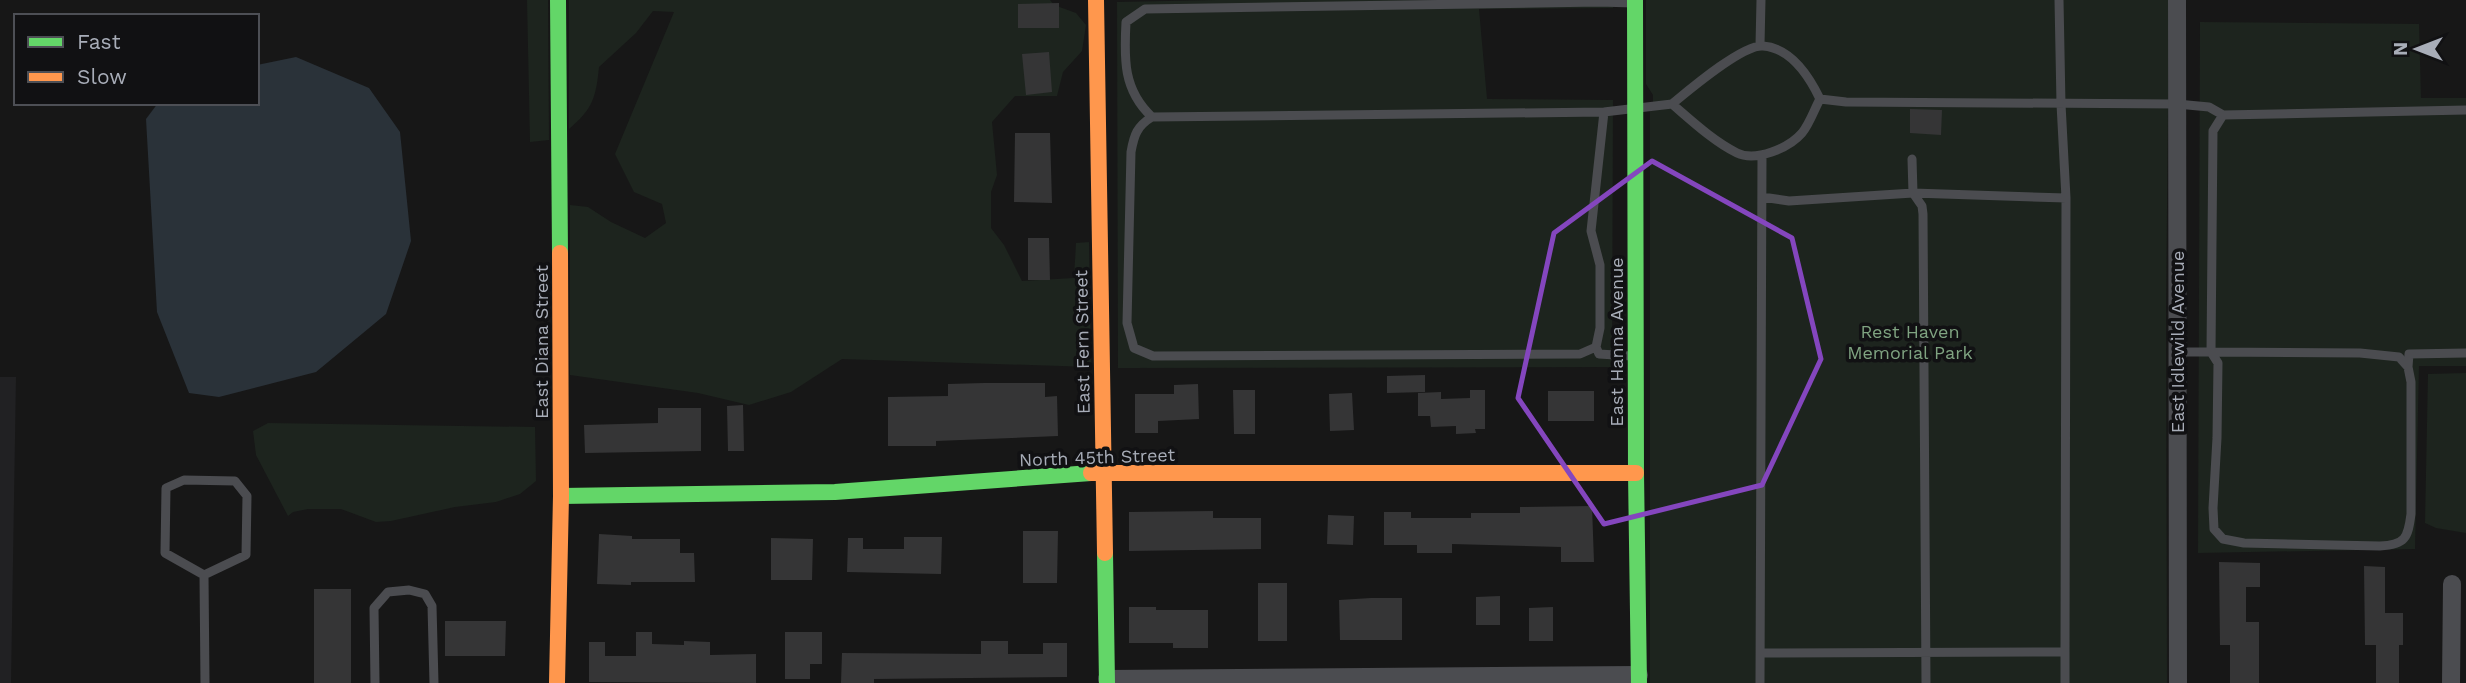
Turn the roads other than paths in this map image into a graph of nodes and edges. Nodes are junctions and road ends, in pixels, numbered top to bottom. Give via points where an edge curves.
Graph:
1 (558, 0) edge
2 (1096, 0) edge
3 (1761, 0) edge
4 (2059, 0) edge
5 (2177, 0) edge
6 (1635, 2) edge
7 (1760, 45) junction
8 (1819, 99) junction
9 (1672, 104) junction
10 (2061, 104) junction
11 (2177, 104) junction
12 (1635, 107) junction
13 (2466, 110) edge
14 (1604, 113) junction
15 (2223, 115) junction
16 (1152, 117) junction
17 (1762, 155) junction
18 (1912, 159) dead end
19 (1913, 193) junction
20 (1762, 197) junction
21 (2066, 198) junction
22 (1596, 347) junction
23 (2178, 352) junction
24 (2211, 352) junction
25 (2466, 354) edge
26 (1636, 356) junction
27 (2407, 367) junction
28 (1103, 472) junction
29 (1636, 473) junction
30 (561, 496) junction
31 (204, 575) junction
32 (2452, 584) dead end
33 (2065, 652) junction
34 (1760, 653) junction
35 (1926, 653) junction
36 (1639, 679) edge
37 (1107, 681) edge
38 (205, 683) edge
39 (374, 683) edge
40 (434, 683) edge
41 (557, 683) edge
42 (1760, 683) edge
43 (1926, 683) edge
44 (2065, 683) edge
45 (2178, 683) edge
46 (2451, 683) edge

1 - 30 street, East Diana Street
2 - 28 street, East Fern Street
3 - 7 lane
4 - 10 lane
5 - 11 street, East Idlewild Avenue
6 - 12 street, East Hanna Avenue
6 - 16 lane via 1145,9 1126,22 1126,74 1138,104
7 - 8 lane via 1794,62 1809,76
7 - 9 lane via 1738,54
8 - 10 lane
8 - 17 lane via 1801,134
9 - 12 lane
9 - 17 lane via 1740,155
10 - 11 lane
10 - 21 lane
11 - 15 lane via 2210,107
11 - 23 street, East Idlewild Avenue
12 - 14 lane
12 - 26 street, East Hanna Avenue
13 - 15 lane
14 - 16 lane
14 - 22 lane via 1591,231 1600,265 1601,328
15 - 24 lane via 2213,131
16 - 22 lane via 1135,133 1131,152 1127,323 1134,348 1167,356 1580,355
17 - 20 lane
18 - 19 lane
19 - 20 lane via 1789,201
19 - 21 lane
19 - 35 lane via 1923,214
20 - 34 lane
21 - 33 lane
22 - 26 lane via 1599,354
23 - 24 lane
23 - 45 street, East Idlewild Avenue
24 - 27 lane via 2360,353 2399,357
24 - 27 lane via 2218,363 2214,529 2223,540 2244,543 2393,545 2409,533 2411,382
25 - 27 lane via 2409,354
26 - 29 street, East Hanna Avenue
28 - 29 street, North 45th Street
28 - 30 street, North 45th Street via 835,492
28 - 37 street, East Fern Street
29 - 36 street, East Hanna Avenue
30 - 41 street, East Diana Street
31 - 31 lane via 165,553 166,488 184,480 235,481 247,496 246,555
31 - 38 lane
32 - 46 street
33 - 35 lane
33 - 44 lane
34 - 35 lane
34 - 42 lane
35 - 43 lane
36 - 37 street
39 - 40 lane via 374,608 388,592 409,590 425,594 432,606

